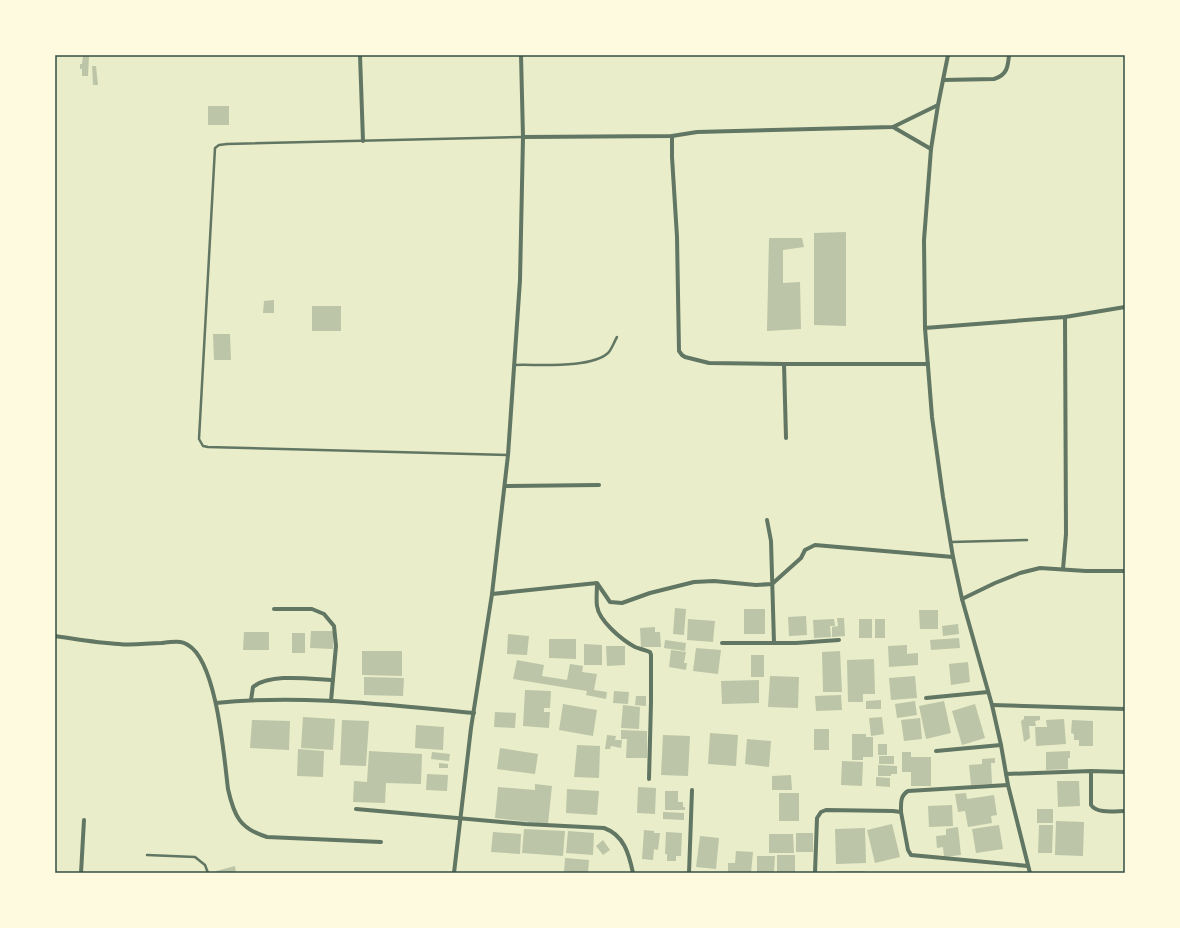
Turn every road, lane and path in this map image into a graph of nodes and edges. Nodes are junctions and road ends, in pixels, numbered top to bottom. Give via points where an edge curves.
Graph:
1 (360, 55) edge
2 (521, 55) edge
3 (948, 55) edge
4 (1009, 55) edge
5 (944, 80) junction
6 (938, 105) junction
7 (893, 127) junction
8 (672, 136) junction
9 (523, 137) junction
10 (363, 141) junction
11 (931, 149) junction
12 (1125, 307) edge
13 (1065, 317) junction
14 (925, 328) junction
15 (617, 337) dead end
16 (784, 364) junction
17 (928, 364) junction
18 (514, 365) junction
19 (786, 438) dead end
20 (508, 455) junction
21 (599, 485) dead end
22 (505, 486) junction
23 (767, 520) dead end
24 (1027, 540) dead end
25 (950, 542) junction
26 (953, 557) junction
27 (1063, 569) junction
28 (1125, 571) edge
29 (597, 583) junction
30 (772, 584) junction
31 (492, 594) junction
32 (962, 599) junction
33 (274, 609) dead end
34 (55, 636) edge
35 (839, 640) dead end
36 (722, 643) dead end
37 (774, 643) junction
38 (333, 680) junction
39 (988, 692) junction
40 (926, 698) dead end
41 (251, 700) junction
42 (331, 701) junction
43 (216, 703) junction
44 (992, 705) junction
45 (1125, 709) edge
46 (474, 713) junction
47 (1001, 745) junction
48 (936, 752) dead end
49 (1091, 771) junction
50 (1125, 772) edge
51 (1006, 774) junction
52 (649, 778) dead end
53 (1008, 785) junction
54 (692, 790) dead end
55 (356, 810) dead end
56 (1125, 811) edge
57 (901, 812) junction
58 (461, 818) junction
59 (84, 820) dead end
60 (381, 842) dead end
61 (147, 855) dead end
62 (1028, 866) junction
63 (81, 873) edge
64 (208, 873) edge
65 (454, 873) edge
66 (633, 873) edge
67 (689, 873) edge
68 (815, 873) edge
69 (1030, 873) edge

1 - 10 street
2 - 9 street
3 - 5 street
4 - 5 street via 1006,72 999,78
5 - 6 street
6 - 7 street
6 - 11 street
7 - 8 street via 697,132
7 - 11 street
8 - 9 street
8 - 16 street via 679,351 685,357 709,363
9 - 10 lane
9 - 18 street via 520,280
10 - 20 lane via 227,144 215,148 199,439 203,446 208,447
11 - 14 street via 924,240
12 - 13 street
13 - 14 street
13 - 27 street via 1066,534
14 - 17 street
15 - 18 lane via 608,352 595,360 578,364
16 - 17 street
16 - 19 street
17 - 25 street via 932,417
18 - 20 street
20 - 22 street
21 - 22 street
22 - 31 street
23 - 30 street via 771,541
24 - 25 lane
25 - 26 street
26 - 30 street via 815,545 805,550 801,558
26 - 32 street
27 - 28 street
27 - 32 street via 1040,568 1020,573
29 - 30 street via 610,602 622,603 694,582
29 - 31 street
29 - 52 street via 597,606 606,623 622,638 635,647 650,652 651,655
30 - 37 street
31 - 46 street
32 - 39 street
33 - 38 street via 312,609 324,614 334,626 336,646
34 - 43 street via 120,644 188,644 202,661
35 - 37 street
36 - 37 street
38 - 41 street via 264,680 253,687
38 - 42 street
39 - 40 street
39 - 44 street
41 - 42 street
41 - 43 street
42 - 46 street
43 - 60 street via 228,789 236,814 244,826 267,837
44 - 45 street
44 - 47 street
46 - 58 street
47 - 48 street
47 - 51 street
49 - 50 street
49 - 51 street
49 - 56 street via 1093,808 1101,811
51 - 53 street
53 - 57 street via 908,791 901,799
53 - 62 street
54 - 67 street
55 - 58 street
57 - 62 street via 911,855
57 - 68 street via 821,812 817,818
58 - 65 street
58 - 66 street via 604,828 617,836 625,846
59 - 63 street
61 - 64 lane via 194,857 205,865
62 - 69 street

